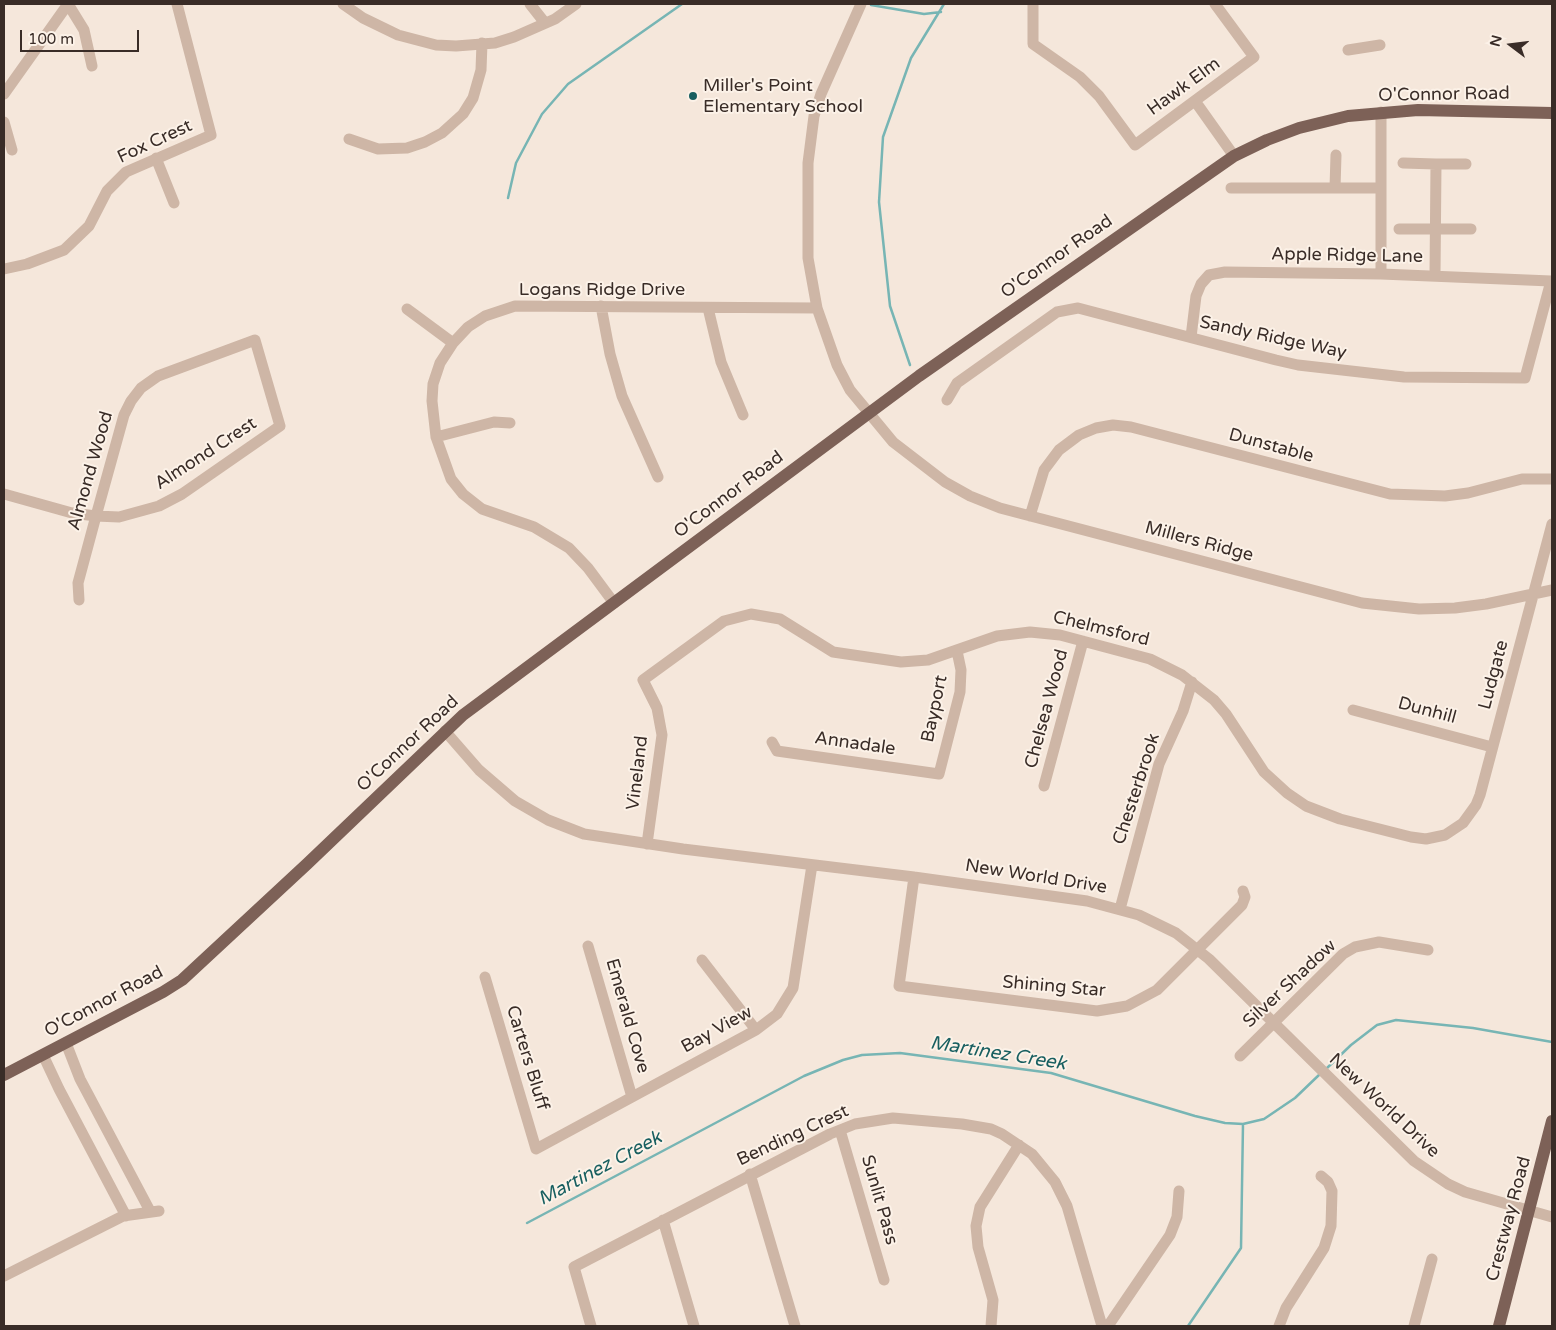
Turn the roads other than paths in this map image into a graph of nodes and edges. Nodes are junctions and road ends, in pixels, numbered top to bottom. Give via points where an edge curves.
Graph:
1 (68, 4) edge
2 (177, 4) edge
3 (343, 4) edge
4 (530, 4) edge
5 (576, 4) edge
6 (861, 4) edge
7 (1033, 4) edge
8 (1215, 4) edge
9 (545, 23) junction
10 (482, 44) junction
11 (1380, 45) dead end
12 (1348, 50) dead end
13 (92, 66) dead end
14 (4, 94) edge
15 (1194, 102) junction
16 (1381, 112) junction
17 (1552, 113) edge
18 (4, 122) edge
19 (350, 139) dead end
20 (12, 150) dead end
21 (1336, 155) dead end
22 (1234, 156) junction
23 (156, 158) junction
24 (1403, 163) dead end
25 (1436, 164) junction
26 (1466, 164) dead end
27 (1231, 188) dead end
28 (1336, 188) junction
29 (1381, 188) junction
30 (174, 204) dead end
31 (1398, 228) dead end
32 (1435, 229) junction
33 (1472, 229) dead end
34 (4, 269) edge
35 (1381, 274) junction
36 (1435, 275) junction
37 (601, 306) junction
38 (708, 308) junction
39 (817, 308) junction
40 (407, 309) dead end
41 (1191, 337) junction
42 (255, 340) joint
43 (453, 343) junction
44 (1525, 378) joint
45 (947, 400) dead end
46 (868, 414) junction
47 (743, 415) dead end
48 (510, 423) dead end
49 (436, 437) junction
50 (658, 477) dead end
51 (1552, 479) edge
52 (4, 494) edge
53 (96, 516) junction
54 (1030, 516) junction
55 (1552, 524) edge
56 (1552, 590) edge
57 (1534, 593) junction
58 (79, 600) dead end
59 (614, 603) junction
60 (1083, 641) junction
61 (957, 651) junction
62 (643, 680) joint
63 (1192, 682) junction
64 (1353, 710) dead end
65 (445, 731) junction
66 (772, 742) dead end
67 (1492, 747) junction
68 (939, 774) joint
69 (1044, 786) dead end
70 (1456, 829) joint
71 (647, 844) junction
72 (812, 865) junction
73 (914, 877) junction
74 (1243, 891) dead end
75 (1120, 909) junction
76 (588, 946) dead end
77 (1197, 950) junction
78 (1428, 950) dead end
79 (702, 960) dead end
80 (485, 977) dead end
81 (1273, 1023) junction
82 (756, 1030) junction
83 (66, 1043) junction
84 (43, 1054) junction
85 (1240, 1056) dead end
86 (4, 1075) edge
87 (632, 1097) junction
88 (1552, 1121) edge
89 (840, 1130) junction
90 (1019, 1144) junction
91 (536, 1149) joint
92 (750, 1174) junction
93 (1322, 1176) dead end
94 (1179, 1191) dead end
95 (1529, 1211) junction
96 (126, 1216) junction
97 (1552, 1216) edge
98 (663, 1220) junction
99 (1432, 1259) dead end
100 (4, 1276) edge
101 (884, 1280) dead end
102 (591, 1326) edge
103 (694, 1326) edge
104 (794, 1326) edge
105 (991, 1326) edge
106 (1102, 1326) edge
107 (1108, 1326) edge
108 (1279, 1326) edge
109 (1414, 1326) edge
110 (1498, 1326) edge

1 - 13 street via 84,30
1 - 14 street
2 - 23 street, Fox Crest via 211,135
3 - 10 street via 380,28 417,41 456,46
4 - 9 street
5 - 9 street
6 - 39 street, Millers Ridge via 820,94 811,135 808,258
7 - 15 street, Hawk Elm via 1032,44 1080,77 1099,96 1135,145
8 - 15 street, Hawk Elm via 1254,58
9 - 10 street via 514,37
10 - 19 street via 481,70 473,98 463,114 442,133 407,148 378,149
11 - 12 street
15 - 22 street
16 - 17 main road, O'Connor Road
16 - 22 main road, O'Connor Road via 1299,128
16 - 29 street
18 - 20 street
21 - 28 street
22 - 46 main road, O'Connor Road
23 - 30 street
23 - 34 street, Fox Crest via 116,180 89,226 64,250
24 - 25 street
25 - 26 street
25 - 32 street
27 - 28 street
28 - 29 street
29 - 35 street
31 - 32 street
32 - 33 street
32 - 36 street
35 - 36 street, Apple Ridge Lane
35 - 41 street, Apple Ridge Lane via 1225,272 1209,275 1196,296
36 - 44 street, Apple Ridge Lane via 1551,281
37 - 38 street, Logans Ridge Drive
37 - 43 street, Logans Ridge Drive via 526,305 504,308 477,321
37 - 50 street via 622,396
38 - 39 street, Logans Ridge Drive
38 - 47 street via 721,362
39 - 46 street, Millers Ridge via 837,365
40 - 43 street
41 - 44 street, Sandy Ridge Way via 1298,365 1361,374
41 - 45 street, Sandy Ridge Way via 1108,311 1078,308 1057,312 957,383
42 - 53 street, Almond Wood via 158,376 141,388 124,415
42 - 53 street, Almond Crest via 280,426 182,494 158,506 119,517
43 - 49 street, Logans Ridge Drive via 440,363 433,384 432,415
46 - 54 street, Millers Ridge via 893,442 946,482 970,496
46 - 59 main road, O'Connor Road
48 - 49 street via 494,422
49 - 59 street, Logans Ridge Drive via 445,468 463,494 492,514 534,527 558,540 579,558
51 - 54 street, Dunstable via 1522,479 1445,496 1390,494 1131,427 1114,426 1096,428 1079,435 1059,450 1041,478
52 - 53 street, Almond Crest via 72,513
53 - 58 street, Almond Wood via 78,583
54 - 57 street, Millers Ridge via 1362,603 1404,608 1455,608
55 - 57 street, Ludgate
56 - 57 street, Millers Ridge
57 - 67 street, Ludgate
59 - 65 main road, O'Connor Road
60 - 61 street, Chelmsford via 1047,633 1014,633
60 - 63 street, Chelmsford via 1150,659
60 - 69 street, Chelsea Wood
61 - 62 street, Chelmsford via 914,662 841,654 819,645 780,619 751,614 724,621
61 - 68 street, Bayport via 961,670 960,692
62 - 71 street, Vineland via 657,708 662,735
63 - 70 street, Chelmsford via 1226,714 1264,772 1306,806 1340,819 1418,839 1434,838
63 - 75 street, Chesterbrook via 1159,764
64 - 67 street, Dunhill
65 - 71 street, New World Drive via 497,788 534,813 584,834
65 - 83 main road, O'Connor Road via 199,966 163,992
66 - 68 street, Annadale via 777,751
67 - 70 street, Ludgate via 1476,805
71 - 72 street, New World Drive
72 - 73 street, New World Drive
72 - 82 street, Bay View via 792,988 777,1014
73 - 75 street, New World Drive via 1087,901
73 - 77 street, Shining Star via 899,986 1107,1010 1127,1006 1148,996
74 - 77 street, Shining Star via 1242,905
75 - 77 street, New World Drive via 1164,926
76 - 87 street, Emerald Cove
77 - 81 street, New World Drive
78 - 81 street, Silver Shadow via 1388,942 1355,947 1333,963
79 - 82 street
80 - 91 street, Carters Bluff
81 - 85 street, Silver Shadow
81 - 95 street, New World Drive via 1414,1161 1434,1176 1465,1192
82 - 87 street, Bay View
83 - 84 main road, O'Connor Road
83 - 96 street via 80,1079 155,1211
84 - 86 main road, O'Connor Road
84 - 96 street
87 - 91 street, Bay View
88 - 95 main road, Crestway Road
89 - 90 street, Bending Crest via 876,1119 922,1119 991,1129
89 - 92 street, Bending Crest
89 - 101 street, Sunlit Pass
90 - 105 street via 980,1207 976,1226 978,1247 993,1300
90 - 106 street, Bending Crest via 1045,1168 1067,1206
92 - 98 street, Bending Crest
92 - 104 street
93 - 108 street via 1332,1191 1326,1241 1318,1261 1286,1308
94 - 107 street via 1177,1217 1170,1235
95 - 97 street, New World Drive
95 - 110 main road, Crestway Road
96 - 100 street
98 - 102 street, Bending Crest via 574,1267
98 - 103 street
99 - 109 street

